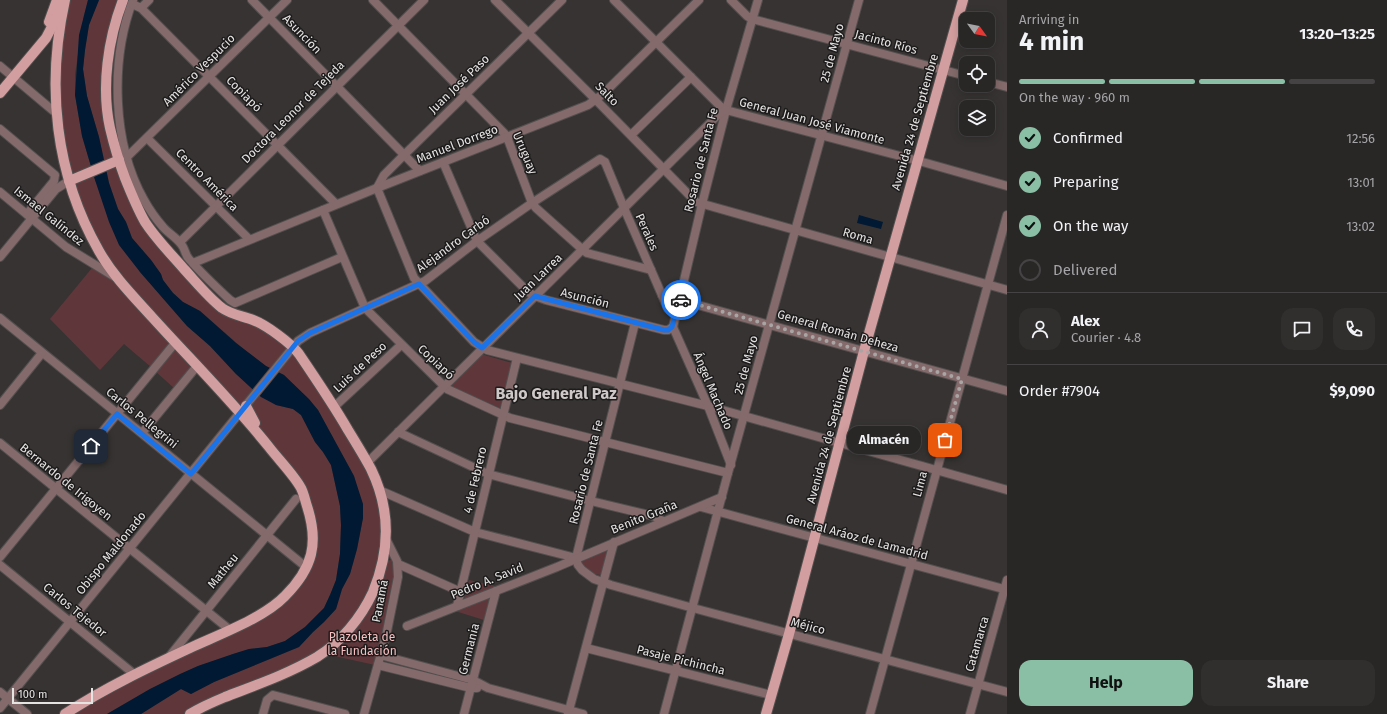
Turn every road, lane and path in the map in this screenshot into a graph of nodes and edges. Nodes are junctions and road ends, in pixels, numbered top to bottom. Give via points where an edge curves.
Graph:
1 (57, 0) edge
2 (64, 0) edge
3 (149, 0) edge
4 (252, 0) edge
5 (287, 0) edge
6 (373, 0) edge
7 (424, 0) edge
8 (494, 0) edge
9 (562, 0) edge
10 (614, 0) edge
11 (699, 0) edge
12 (730, 0) edge
13 (758, 0) edge
14 (859, 0) edge
15 (962, 0) edge
16 (129, 1) edge
17 (141, 8) junction
18 (269, 17) junction
19 (752, 19) junction
20 (398, 26) junction
21 (528, 34) junction
22 (656, 43) junction
23 (847, 44) junction
24 (0, 66) edge
25 (943, 70) junction
26 (959, 74) edge
27 (210, 76) junction
28 (13, 77) junction
29 (691, 77) junction
30 (995, 84) edge
31 (337, 87) junction
32 (1007, 87) edge
33 (0, 93) edge
34 (466, 94) junction
35 (596, 100) junction
36 (726, 110) junction
37 (57, 114) junction
38 (0, 129) edge
39 (631, 135) junction
40 (822, 136) junction
41 (507, 137) junction
42 (147, 138) junction
43 (277, 145) junction
44 (404, 155) junction
45 (600, 159) joint
46 (118, 160) junction
47 (919, 161) junction
48 (443, 162) junction
49 (663, 168) junction
50 (420, 171) junction
51 (72, 180) junction
52 (1007, 186) edge
53 (377, 188) junction
54 (0, 192) edge
55 (532, 203) junction
56 (336, 204) junction
57 (702, 204) junction
58 (215, 206) junction
59 (624, 208) junction
60 (323, 210) junction
61 (1007, 215) edge
62 (29, 216) junction
63 (796, 230) junction
64 (249, 239) junction
65 (477, 241) junction
66 (180, 242) junction
67 (583, 250) junction
68 (0, 257) edge
69 (342, 257) junction
70 (891, 257) junction
71 (193, 263) junction
72 (651, 270) junction
73 (123, 284) junction
74 (419, 284) junction
75 (988, 284) junction
76 (1007, 290) edge
77 (662, 294) junction
78 (535, 296) junction
79 (679, 299) junction
80 (365, 308) junction
81 (675, 313) junction
82 (0, 318) edge
83 (636, 323) junction
84 (769, 325) junction
85 (672, 327) junction
86 (175, 342) junction
87 (402, 345) junction
88 (482, 348) junction
89 (290, 350) junction
90 (864, 351) junction
91 (42, 354) junction
92 (517, 358) junction
93 (197, 366) junction
94 (962, 379) junction
95 (620, 384) junction
96 (443, 386) junction
97 (1007, 391) edge
98 (0, 405) edge
99 (246, 406) junction
100 (708, 406) junction
101 (334, 407) junction
102 (117, 414) junction
103 (504, 416) junction
104 (744, 417) junction
105 (398, 432) junction
106 (142, 433) junction
107 (606, 442) junction
108 (0, 443) edge
109 (839, 444) junction
110 (368, 462) junction
111 (729, 469) junction
112 (937, 470) junction
113 (191, 474) junction
114 (488, 474) junction
115 (56, 489) junction
116 (379, 490) junction
117 (1007, 490) edge
118 (722, 497) junction
119 (296, 499) dead end
120 (591, 501) junction
121 (701, 507) junction
122 (718, 511) junction
123 (663, 521) junction
124 (475, 532) junction
125 (266, 536) junction
126 (815, 538) junction
127 (386, 539) junction
128 (614, 542) junction
129 (130, 548) junction
130 (0, 557) edge
131 (576, 558) junction
132 (398, 564) junction
133 (911, 564) junction
134 (0, 565) edge
135 (306, 567) junction
136 (1007, 580) edge
137 (603, 583) junction
138 (496, 590) junction
139 (1006, 590) edge
140 (461, 592) junction
141 (457, 606) junction
142 (693, 608) junction
143 (206, 611) junction
144 (70, 622) junction
145 (407, 626) dead end
146 (230, 630) junction
147 (789, 634) junction
148 (586, 648) junction
149 (380, 655) junction
150 (169, 658) junction
151 (885, 659) junction
152 (378, 665) junction
153 (676, 671) junction
154 (134, 674) junction
155 (472, 684) junction
156 (978, 684) junction
157 (0, 692) edge
158 (1007, 692) edge
159 (771, 695) junction
160 (8, 698) junction
161 (0, 708) edge
162 (568, 712) edge
163 (27, 714) edge
164 (65, 714) edge
165 (190, 714) edge
166 (263, 714) edge
167 (345, 714) edge
168 (364, 714) edge
169 (464, 714) edge
170 (583, 714) edge
171 (664, 714) edge
172 (766, 714) edge
173 (870, 714) edge
174 (970, 714) edge

1 - 28 main road via 46,29
2 - 28 main road via 49,33
2 - 37 main road via 56,46
3 - 17 street
4 - 18 street, Asunción
5 - 18 street, Américo Vespucio
6 - 20 street, Uruguay
7 - 20 street, Doctora Leonor de Tejeda
8 - 21 street, Salto
9 - 21 street, Juan José Paso
10 - 22 street
11 - 22 street, Manuel Dorrego
12 - 19 street
13 - 19 street, Rosario de Santa Fe
14 - 23 street, 25 de Mayo
15 - 25 main road, Avenida 24 de Septiembre
16 - 17 street, Copiapó
16 - 46 main road via 115,24 106,95 110,128
17 - 27 street, Copiapó
18 - 27 street, Américo Vespucio
18 - 31 street, Asunción
19 - 23 street, Jacinto Ríos
19 - 36 street, Rosario de Santa Fe
20 - 31 street, Doctora Leonor de Tejeda
20 - 34 street, Uruguay
21 - 34 street, Juan José Paso
21 - 35 street, Salto
22 - 29 street
22 - 35 street, Manuel Dorrego
23 - 25 street, Jacinto Ríos
23 - 40 street, 25 de Mayo
24 - 28 street
25 - 26 street, Jacinto Ríos
25 - 47 main road, Avenida 24 de Septiembre
27 - 42 street, Américo Vespucio
27 - 43 street, Copiapó
28 - 33 main road
28 - 37 street
29 - 36 street
29 - 39 street
30 - 32 street
31 - 43 street, Doctora Leonor de Tejeda
31 - 44 street, Asunción
34 - 41 street, Uruguay
34 - 44 street, Juan José Paso
35 - 39 street, Salto
35 - 41 street, Manuel Dorrego
36 - 40 street, General Juan José Viamonte
36 - 49 street, Juan Larrea
36 - 57 street, Rosario de Santa Fe
37 - 51 main road via 62,152
38 - 62 street via 55,175 54,181
39 - 49 street, Salto
40 - 47 street, General Juan José Viamonte
40 - 63 street, 25 de Mayo
41 - 48 street, Manuel Dorrego
41 - 55 street, Uruguay
42 - 46 street, Américo Vespucio
42 - 58 street, Centro América
43 - 56 street, Copiapó
43 - 58 street, Doctora Leonor de Tejeda
44 - 50 street, Asunción
44 - 53 street, Juan José Paso via 384,175
45 - 55 street, Alejandro Carbó
45 - 59 street, Perales via 605,162
46 - 51 main road
46 - 66 street via 133,174 144,199 163,228
46 - 89 main road via 146,223 210,298 228,311 260,323
47 - 52 street, General Juan José Viamonte
47 - 70 main road, Avenida 24 de Septiembre
48 - 50 street, Manuel Dorrego
48 - 65 street, Asunción
49 - 57 street, Salto via 693,200
49 - 59 street, Juan Larrea
50 - 53 street, Manuel Dorrego
51 - 62 street via 56,189
51 - 73 main road via 80,212 94,242 106,263
53 - 56 street, Manuel Dorrego
53 - 74 street via 414,278
54 - 62 street, Ismael Galíndez
55 - 65 street, Alejandro Carbó
55 - 67 street, Uruguay
56 - 60 street, Manuel Dorrego
57 - 63 street, Roma
57 - 79 street, Rosario de Santa Fe
58 - 64 street, Centro América
58 - 66 street, Doctora Leonor de Tejeda
59 - 67 street, Juan Larrea
59 - 72 street, Perales
60 - 64 street, Manuel Dorrego
60 - 69 street, Copiapó
61 - 75 street, Lima
62 - 68 street
62 - 73 street, Ismael Galíndez via 66,247
63 - 70 street, Roma
63 - 84 street, 25 de Mayo
64 - 71 street, Manuel Dorrego
65 - 74 street, Alejandro Carbó
65 - 78 street, Asunción
66 - 71 street
67 - 72 street, Uruguay
67 - 78 street, Juan Larrea
69 - 71 street via 237,302 232,302
69 - 80 street, Copiapó
70 - 75 street, Roma
70 - 90 main road, Avenida 24 de Septiembre
72 - 77 street, Perales
73 - 86 main road
74 - 80 street, Alejandro Carbó
74 - 88 street
75 - 76 street, Roma
75 - 94 street, Lima
77 - 79 street, General Román Deheza
77 - 81 street, Perales via 668,309
78 - 83 street, Asunción
78 - 88 street, Juan Larrea
79 - 81 street, Rosario de Santa Fe
79 - 84 street, General Román Deheza
80 - 87 street, Copiapó
80 - 89 street, Alejandro Carbó via 303,337
81 - 85 street, Rosario de Santa Fe
82 - 91 street, Carlos Pellegrini
83 - 85 street, Asunción via 664,330
83 - 95 street, Rosario de Santa Fe
84 - 90 street, General Román Deheza
84 - 104 street, 25 de Mayo
85 - 100 street, Ángel Machado
86 - 93 main road
86 - 102 street
87 - 96 street, Copiapó
87 - 101 street, Luis de Peso
88 - 92 street
88 - 96 street, Juan Larrea
89 - 99 street, Alejandro Carbó
89 - 101 main road via 299,354
90 - 94 street, General Román Deheza
90 - 109 main road, Avenida 24 de Septiembre
91 - 98 street
91 - 102 street, Carlos Pellegrini
92 - 95 street
92 - 103 street, 4 de Febrero
93 - 99 main road
93 - 106 street
94 - 97 street, General Román Deheza
94 - 112 street, Lima
95 - 100 street
95 - 107 street, Rosario de Santa Fe
96 - 103 street, Copiapó
96 - 105 street, Juan Larrea
99 - 113 street, Obispo Maldonado
99 - 135 main road via 264,441 303,494 314,537
100 - 104 street
100 - 111 street, Ángel Machado
101 - 110 main road
102 - 106 street, Carlos Pellegrini
102 - 115 street
103 - 107 street, Copiapó
103 - 114 street, 4 de Febrero
104 - 109 street
104 - 111 street, 25 de Mayo
105 - 110 street, Juan Larrea
105 - 114 street
106 - 113 street, Carlos Pellegrini
107 - 111 street
107 - 120 street, Rosario de Santa Fe
108 - 115 street, Bernardo de Irigoyen
109 - 112 street
109 - 126 main road, Avenida 24 de Septiembre
110 - 116 main road
111 - 118 street, 25 de Mayo
112 - 117 street
112 - 133 street, Lima
113 - 125 street, Carlos Pellegrini
113 - 129 street, Obispo Maldonado
114 - 120 street
114 - 124 street, 4 de Febrero
115 - 129 street, Bernardo de Irigoyen
115 - 130 street
116 - 124 street
116 - 127 main road via 385,513
118 - 121 street, Benito Graña
118 - 122 street, 25 de Mayo
119 - 125 street, Matheu
120 - 123 street via 653,516
120 - 131 street, Rosario de Santa Fe
121 - 122 street, General Aráoz de Lamadrid
121 - 123 street, Benito Graña
122 - 126 street, General Aráoz de Lamadrid
122 - 142 street, 25 de Mayo
123 - 128 street, Benito Graña
124 - 131 street
124 - 140 street, 4 de Febrero
125 - 135 street, Carlos Pellegrini
125 - 143 street, Matheu
126 - 133 street, General Aráoz de Lamadrid
126 - 147 main road, Avenida 24 de Septiembre
127 - 132 street, Panamá
127 - 165 main road via 381,570 369,600 350,628 333,646 303,665
128 - 131 street, Benito Graña
128 - 137 street
129 - 143 street, Bernardo de Irigoyen
129 - 144 street, Obispo Maldonado
131 - 137 street, Méjico via 582,570
131 - 138 street, Pedro A. Savid
132 - 140 street
132 - 149 street, Panamá via 398,577
133 - 139 street, General Aráoz de Lamadrid
133 - 151 street, Lima
134 - 144 street, Carlos Tejedor
135 - 146 main road via 297,583 280,601
136 - 139 street, Catamarca
137 - 142 street, Méjico
137 - 148 street
138 - 141 street, Pedro A. Savid
138 - 155 street, Germania
139 - 156 street, Catamarca
140 - 141 street, 4 de Febrero
141 - 145 street, Pedro A. Savid
142 - 147 street, Méjico
142 - 153 street, 25 de Mayo
143 - 146 street, Bernardo de Irigoyen
143 - 150 street, Matheu
144 - 154 street, Carlos Tejedor
144 - 160 street, Obispo Maldonado
146 - 150 main road
147 - 151 street, Méjico
147 - 159 main road, Avenida 24 de Septiembre
148 - 153 street, Pasaje Pichincha
148 - 162 street
149 - 152 street, Panamá
149 - 155 street
150 - 154 main road
151 - 156 street, Méjico
151 - 173 street, Lima
152 - 155 street
152 - 168 street, Panamá
153 - 159 street, Pasaje Pichincha
153 - 171 street, 25 de Mayo
154 - 164 main road
155 - 162 street
155 - 169 street, Germania
156 - 158 street, Méjico
156 - 174 street, Catamarca
157 - 160 street
159 - 172 main road, Avenida 24 de Septiembre
160 - 161 street, Obispo Maldonado
160 - 163 street
162 - 170 street
166 - 167 street via 267,700 273,695

